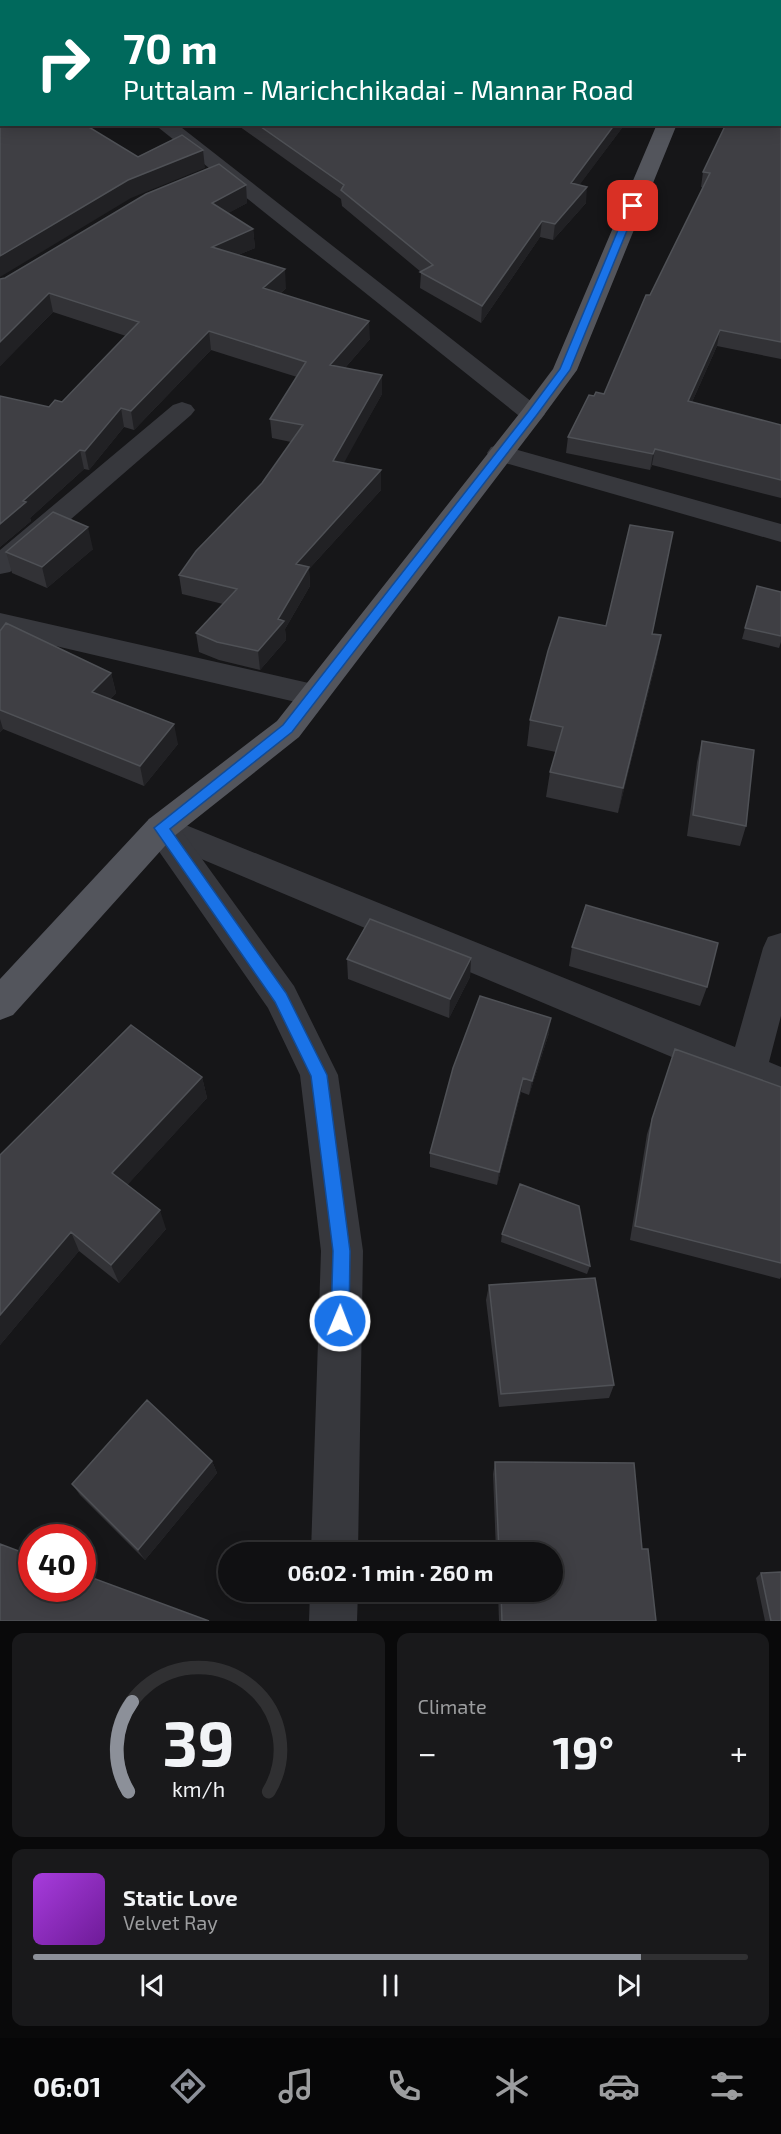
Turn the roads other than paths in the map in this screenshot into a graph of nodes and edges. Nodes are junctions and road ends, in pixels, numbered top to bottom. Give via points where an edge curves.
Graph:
1 (166, 126) edge
2 (666, 126) edge
3 (182, 410) dead end
4 (532, 414) junction
5 (500, 453) junction
6 (781, 533) edge
7 (0, 565) edge
8 (0, 623) edge
9 (314, 695) junction
10 (161, 828) junction
11 (781, 948) edge
12 (0, 1004) edge
13 (748, 1070) junction
14 (781, 1086) edge
15 (335, 1542) edge
16 (334, 1602) edge
17 (333, 1621) edge

1 - 4 street via 212,175
2 - 4 main road via 564,370
3 - 7 street
4 - 5 main road
5 - 6 street
5 - 9 main road
8 - 9 street
9 - 10 main road via 288,729
10 - 12 main road
10 - 13 street
10 - 15 street via 281,998 319,1075 342,1251
11 - 13 street
13 - 14 street
16 - 17 street

